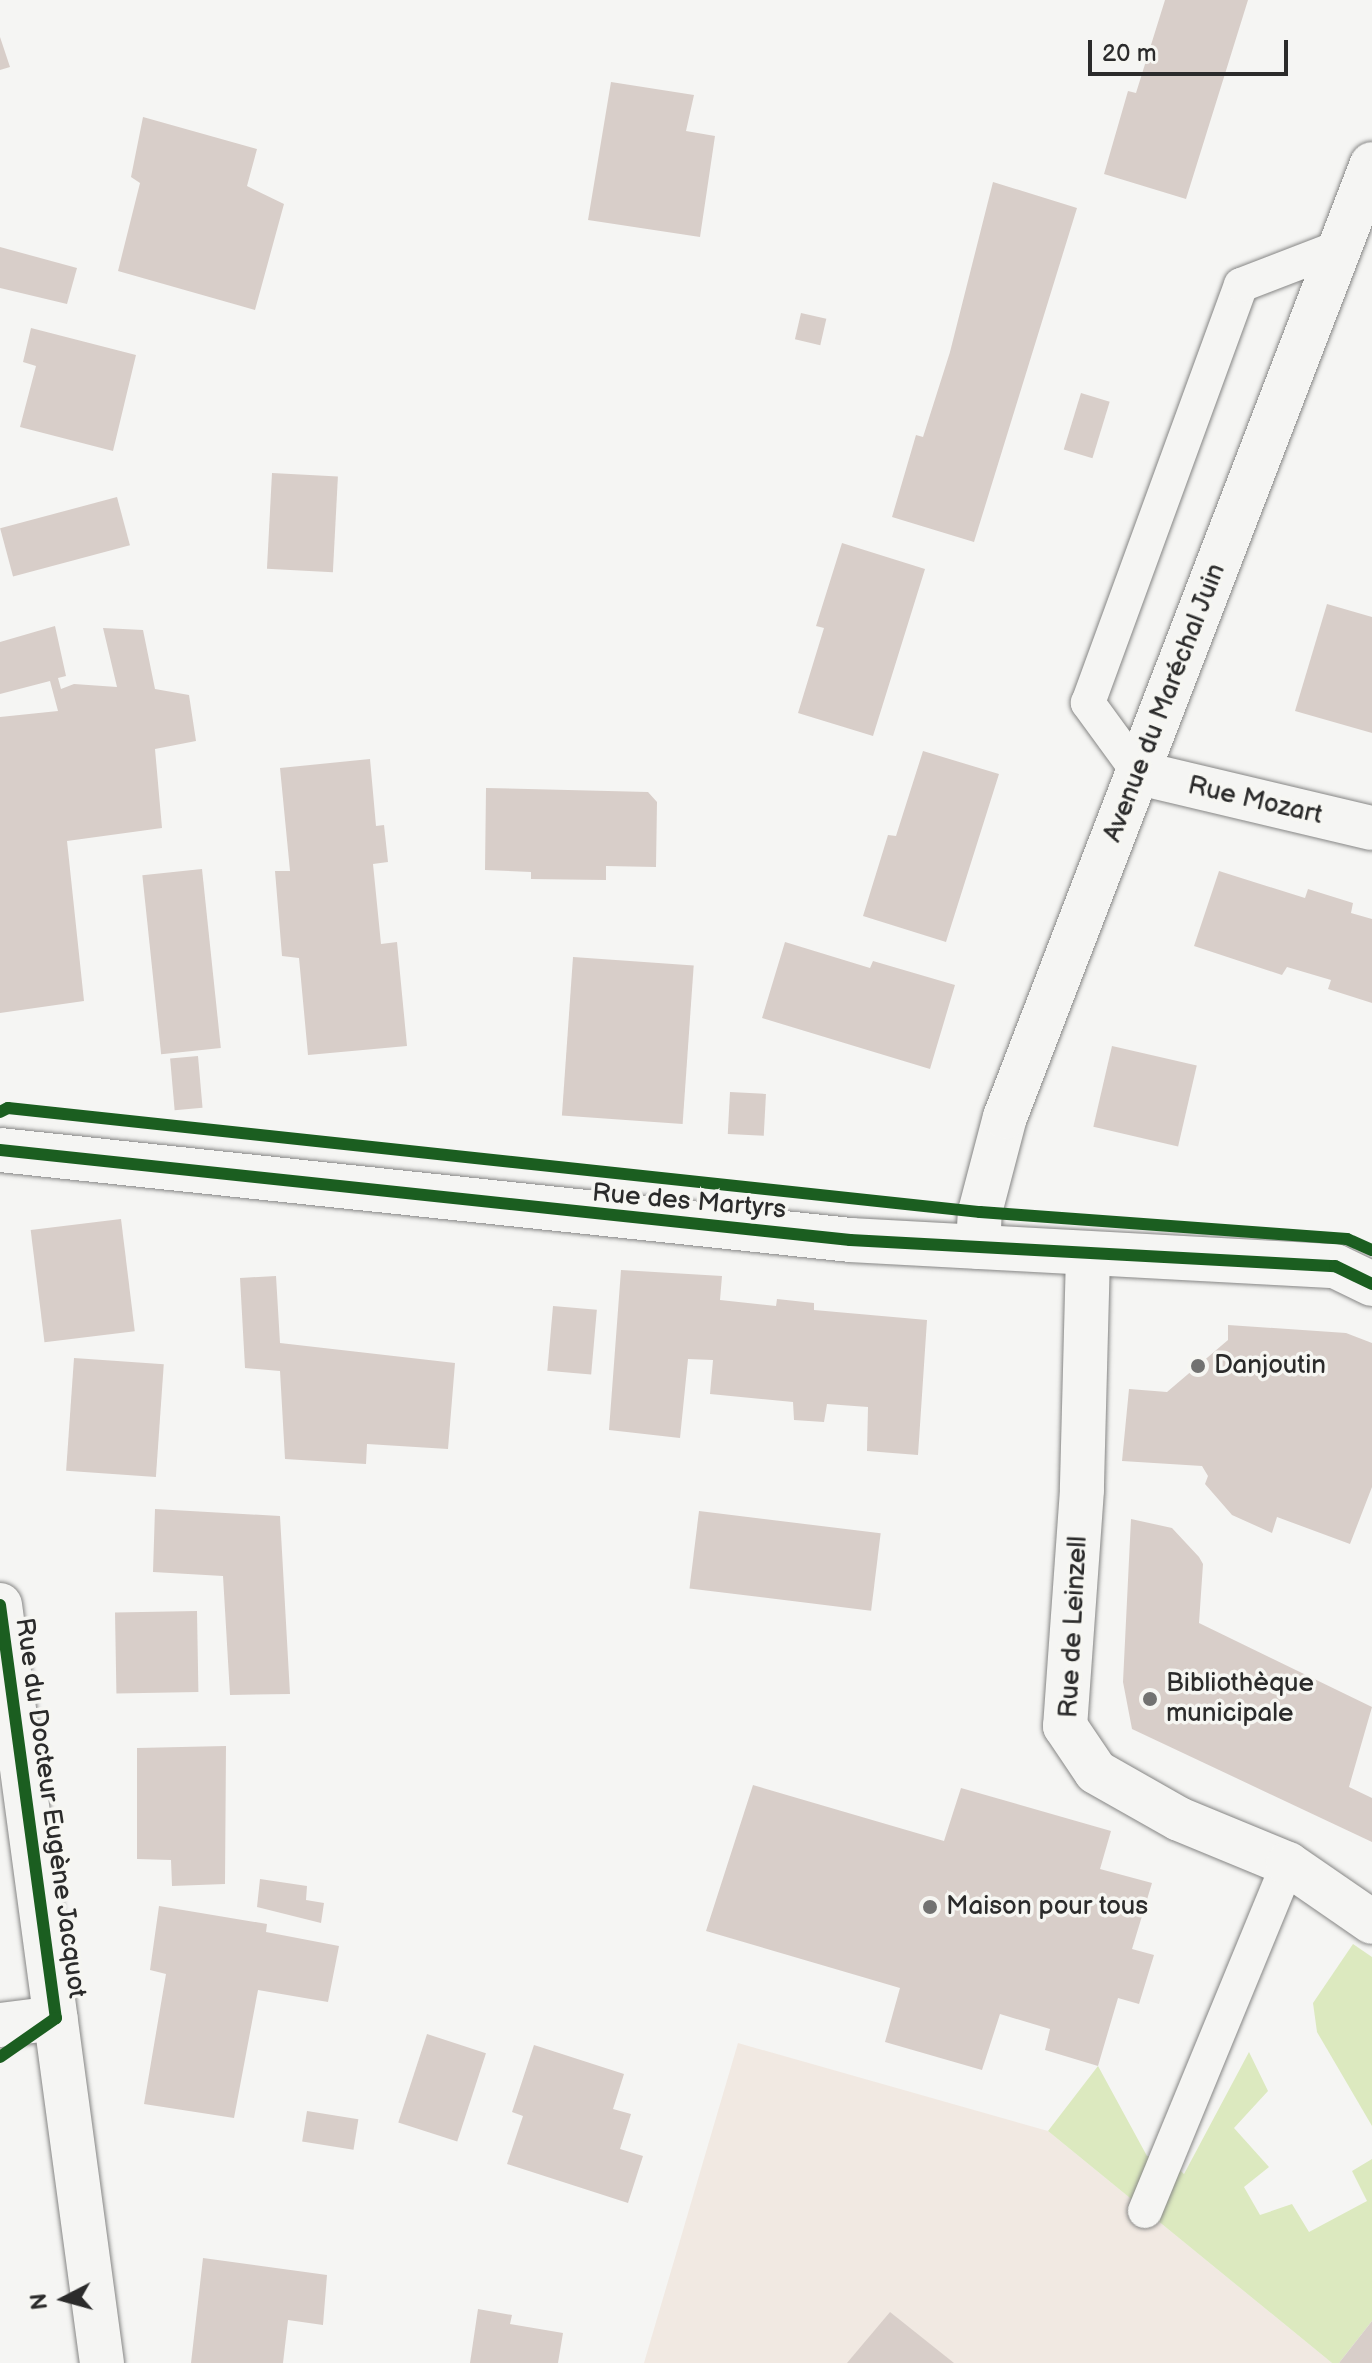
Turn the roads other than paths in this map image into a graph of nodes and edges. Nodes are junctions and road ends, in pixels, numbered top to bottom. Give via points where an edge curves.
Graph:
1 (1372, 164) edge
2 (1337, 248) junction
3 (1139, 773) junction
4 (1372, 828) edge
5 (0, 1150) edge
6 (978, 1247) junction
7 (1088, 1255) junction
8 (1372, 1284) edge
9 (0, 1605) edge
10 (1288, 1864) junction
11 (1372, 1922) edge
12 (56, 2018) junction
13 (0, 2025) edge
14 (1145, 2211) dead end
15 (102, 2363) edge

1 - 2 street, Avenue du Maréchal Juin
2 - 3 street, Avenue du Maréchal Juin
2 - 3 lane via 1241,285 1088,703
3 - 4 street, Rue Mozart
3 - 6 street, Avenue du Maréchal Juin via 1005,1117 980,1212
5 - 6 street, Rue des Martyrs via 507,1207
6 - 7 street, Rue des Martyrs
7 - 8 street, Rue des Martyrs via 1335,1266
7 - 10 street, Rue de Leinzell via 1082,1490 1065,1726 1096,1772 1179,1819
9 - 12 street, Rue du Docteur Eugène Jacquot
10 - 11 street, Rue de Leinzell
10 - 14 lane
12 - 13 street
12 - 15 street, Rue du Docteur Eugène Jacquot via 77,2206

